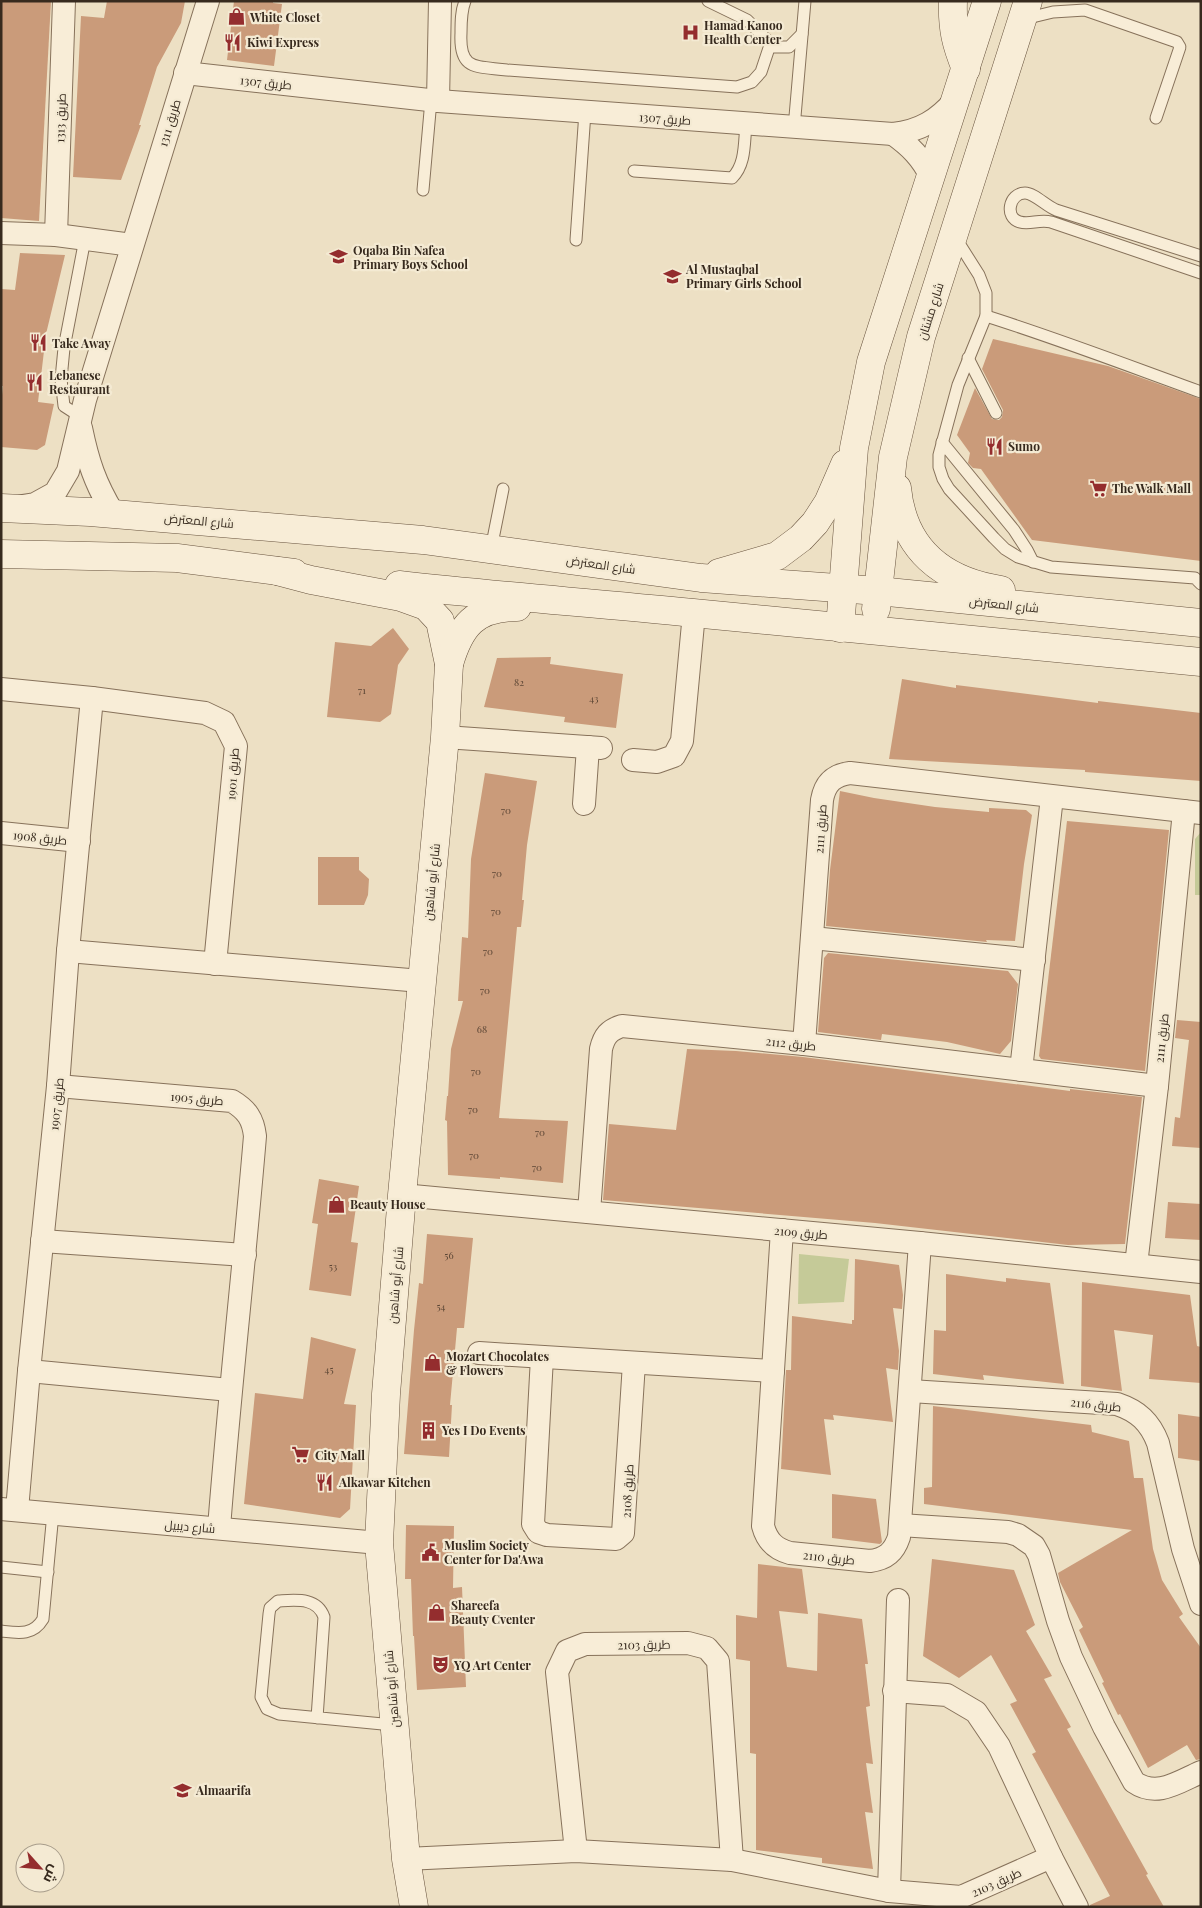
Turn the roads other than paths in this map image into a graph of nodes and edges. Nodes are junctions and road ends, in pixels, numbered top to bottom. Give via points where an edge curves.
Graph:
1 (64, 1) edge
2 (208, 1) edge
3 (440, 1) edge
4 (465, 1) edge
5 (708, 1) edge
6 (805, 1) edge
7 (953, 1) edge
8 (987, 1) edge
9 (1074, 1) edge
10 (1085, 10) junction
11 (1026, 11) edge
12 (802, 34) junction
13 (770, 45) junction
14 (966, 69) junction
15 (184, 73) junction
16 (434, 100) junction
17 (955, 100) junction
18 (585, 112) junction
19 (1156, 118) dead end
20 (746, 124) junction
21 (794, 128) junction
22 (893, 134) junction
23 (634, 171) dead end
24 (931, 177) junction
25 (424, 190) dead end
26 (1, 233) edge
27 (56, 235) junction
28 (954, 236) junction
29 (84, 239) junction
30 (576, 240) dead end
31 (132, 245) junction
32 (1201, 256) edge
33 (1201, 273) edge
34 (986, 316) junction
35 (968, 358) junction
36 (1201, 392) edge
37 (996, 413) dead end
38 (80, 421) junction
39 (942, 442) junction
40 (854, 448) junction
41 (894, 457) junction
42 (503, 489) dead end
43 (5, 508) edge
44 (113, 513) junction
45 (491, 549) junction
46 (1, 554) edge
47 (1032, 562) junction
48 (277, 571) junction
49 (700, 578) junction
50 (1199, 579) edge
51 (844, 589) junction
52 (878, 591) junction
53 (589, 603) junction
54 (694, 613) junction
55 (1098, 613) junction
56 (1201, 623) edge
57 (840, 628) junction
58 (873, 631) junction
59 (1201, 662) edge
60 (449, 664) junction
61 (1, 689) edge
62 (92, 698) junction
63 (445, 737) junction
64 (633, 760) dead end
65 (1052, 797) junction
66 (584, 804) dead end
67 (1192, 812) edge
68 (1, 833) edge
69 (79, 841) junction
70 (812, 938) junction
71 (68, 951) junction
72 (1034, 960) junction
73 (214, 964) junction
74 (422, 981) junction
75 (804, 1044) junction
76 (1021, 1070) junction
77 (58, 1086) junction
78 (1157, 1086) junction
79 (402, 1195) junction
80 (589, 1212) junction
81 (782, 1230) junction
82 (42, 1241) junction
83 (920, 1243) junction
84 (245, 1255) junction
85 (1136, 1265) junction
86 (1201, 1272) edge
87 (479, 1353) dead end
88 (542, 1357) junction
89 (634, 1363) junction
90 (29, 1371) junction
91 (773, 1371) junction
92 (230, 1390) junction
93 (910, 1391) junction
94 (9, 1510) edge
95 (53, 1513) junction
96 (900, 1525) junction
97 (219, 1528) junction
98 (379, 1543) junction
99 (1, 1567) edge
100 (48, 1572) junction
101 (898, 1600) dead end
102 (1201, 1604) edge
103 (1, 1631) edge
104 (894, 1690) junction
105 (317, 1718) junction
106 (394, 1725) junction
107 (1201, 1772) edge
108 (576, 1851) junction
109 (1051, 1858) junction
110 (406, 1859) junction
111 (732, 1860) junction
112 (888, 1891) junction
113 (414, 1907) edge
114 (1077, 1907) edge

1 - 27 street, طريق 1313
2 - 15 street, طريق 1311
3 - 16 street
4 - 13 lane via 460,48 463,58 472,65 737,88 752,82 761,72
5 - 13 lane via 748,20
6 - 12 lane
7 - 14 street via 952,23
8 - 14 street
9 - 10 lane
10 - 11 lane
10 - 19 lane via 1179,44
11 - 28 street, شارع مشتان
12 - 13 lane via 789,47
12 - 21 lane
14 - 17 street
15 - 16 street, طريق 1307
15 - 31 street, طريق 1311
16 - 18 street, طريق 1307
16 - 25 lane
17 - 22 street, طريق 1307 via 921,128
17 - 24 street
18 - 20 street, طريق 1307
18 - 30 lane
20 - 21 street, طريق 1307
20 - 23 lane via 740,170 732,178
21 - 22 street, طريق 1307
22 - 24 street via 912,148
24 - 40 street via 872,362
26 - 27 street
27 - 29 street
28 - 34 lane via 979,275 986,294
28 - 41 street, شارع مشتان via 921,337
29 - 31 street
29 - 38 lane via 60,379 64,406
31 - 38 street, طريق 1311
32 - 33 lane via 1056,210 1026,193 1017,195 1011,202 1009,210 1020,222 1051,222
34 - 35 lane
34 - 36 lane via 1082,347
35 - 37 lane
35 - 39 lane
38 - 43 street, طريق 1311 via 68,472 55,493 35,504
38 - 44 street, طريق 1311 via 98,488
39 - 47 lane via 1014,530
39 - 47 lane via 939,467 949,489 1005,549
40 - 49 street via 828,502 801,538 777,556
40 - 51 street
41 - 52 street, شارع مشتان
41 - 55 street via 902,518 916,544 940,568 973,584 1065,600
42 - 45 lane
43 - 44 street, شارع المعترض
44 - 45 street, شارع المعترض via 423,540
45 - 49 street, شارع المعترض
46 - 48 street via 177,558
47 - 50 lane
48 - 53 street via 486,595
48 - 60 street, شارع أبو شاهين via 401,597 426,606 440,621
49 - 51 street, شارع المعترض
51 - 52 street, شارع المعترض
51 - 57 street
52 - 55 street, شارع المعترض
52 - 58 street, شارع مشتان
53 - 54 street
53 - 60 street, شارع أبو شاهين via 502,607 484,612 468,622 455,643
54 - 57 street
54 - 64 street via 682,741 674,756 657,762
55 - 56 street, شارع المعترض
57 - 58 street
58 - 59 street
60 - 63 street, شارع أبو شاهين
61 - 62 street, طريق 1901
62 - 69 street, طريق 1907
62 - 73 street, طريق 1901 via 204,713 224,722 236,746
63 - 66 street via 595,748
63 - 74 street, شارع أبو شاهين
65 - 67 street, طريق 2111
65 - 70 street, طريق 2111 via 850,773 834,778 822,800
65 - 72 street
67 - 78 street, طريق 2111
68 - 69 street, طريق 1908
69 - 71 street, طريق 1907
70 - 72 street
70 - 75 street, طريق 2111
71 - 73 street
71 - 77 street, طريق 1907
72 - 76 street
73 - 74 street
74 - 79 street, شارع أبو شاهين
75 - 76 street, طريق 2112
75 - 80 street, طريق 2112 via 631,1026 614,1028 607,1034 601,1049
76 - 78 street, طريق 2112
77 - 82 street, طريق 1907
77 - 84 street, طريق 1905 via 232,1101 242,1107 252,1120 255,1136
78 - 85 street, طريق 2111
79 - 80 street, طريق 2109
79 - 98 street, شارع أبو شاهين via 386,1394
80 - 81 street, طريق 2109
81 - 83 street, طريق 2109
81 - 91 street, طريق 2110
82 - 84 street
82 - 90 street, طريق 1907
83 - 85 street, طريق 2109
83 - 93 street, طريق 2110
84 - 92 street, طريق 1905
85 - 86 street, طريق 2109
87 - 88 street
88 - 89 street
88 - 89 street, طريق 2108 via 533,1524 542,1535 616,1539 623,1533
89 - 91 street
90 - 92 street
90 - 94 street, طريق 1907
91 - 96 street, طريق 2110 via 763,1526 772,1544 790,1553 880,1560 896,1547
92 - 97 street, طريق 1905
93 - 96 street, طريق 2110
93 - 102 street, طريق 2116 via 1117,1404 1143,1417 1158,1443 1183,1549
94 - 95 street, شارع ديبيل
95 - 97 street, شارع ديبيل
95 - 100 lane
96 - 107 street via 1008,1532 1026,1540 1039,1555 1058,1621 1087,1693 1134,1782 1142,1788 1161,1789
97 - 98 street, شارع ديبيل
98 - 106 street, شارع أبو شاهين
99 - 100 lane
100 - 103 lane via 40,1625 30,1632
101 - 104 street
104 - 109 street via 947,1695 976,1712 999,1746
104 - 112 street
105 - 105 lane via 279,1714 267,1709 263,1703 269,1614 270,1608 278,1601 313,1603 324,1617
105 - 106 lane
106 - 110 street, شارع أبو شاهين
108 - 110 street, طريق 2103
108 - 111 street, طريق 2103
108 - 111 street, طريق 2103 via 557,1672 567,1651 585,1644 688,1643 707,1648 718,1661
109 - 112 street, طريق 2103 via 961,1897
109 - 114 street
110 - 113 street, شارع أبو شاهين
111 - 112 street, طريق 2103

